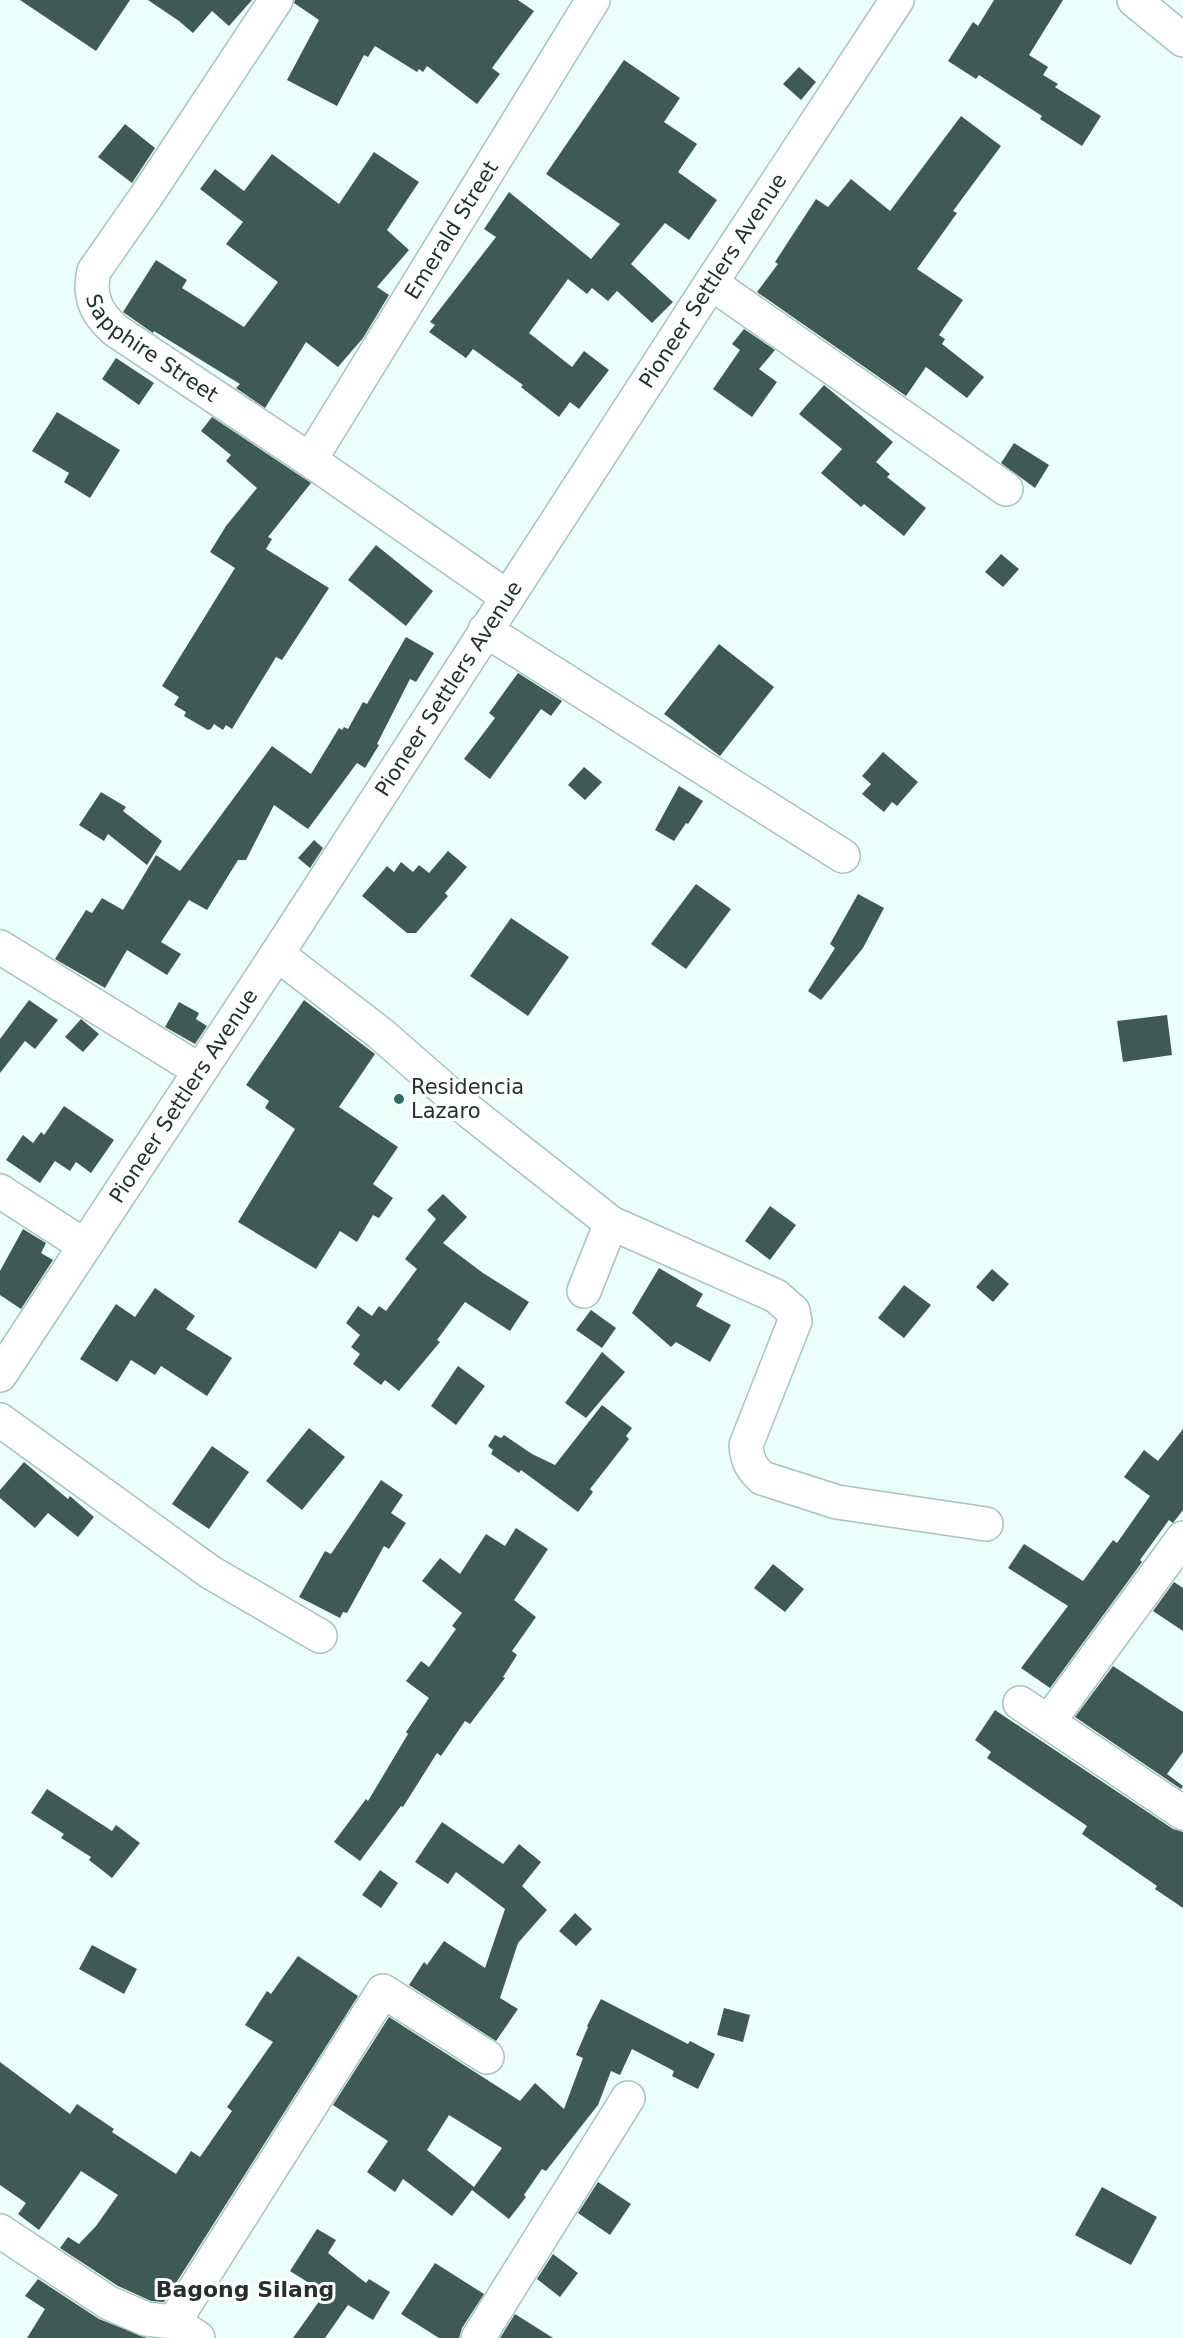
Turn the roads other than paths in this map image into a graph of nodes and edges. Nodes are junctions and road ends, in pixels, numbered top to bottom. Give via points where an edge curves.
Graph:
1 (276, 0) edge
2 (593, 0) edge
3 (897, 0) edge
4 (1134, 0) edge
5 (1183, 40) edge
6 (711, 282) junction
7 (310, 460) junction
8 (1006, 489) dead end
9 (506, 596) junction
10 (485, 630) junction
11 (843, 856) dead end
12 (0, 946) edge
13 (277, 954) junction
14 (199, 1070) junction
15 (0, 1191) edge
16 (611, 1223) junction
17 (85, 1246) junction
18 (584, 1291) dead end
19 (0, 1375) edge
20 (0, 1420) edge
21 (986, 1524) dead end
22 (1183, 1538) edge
23 (320, 1636) dead end
24 (1020, 1703) dead end
25 (1049, 1721) junction
26 (1182, 1810) edge
27 (487, 2057) dead end
28 (628, 2098) dead end
29 (0, 2231) edge
30 (186, 2330) edge
31 (478, 2338) edge

1 - 7 street, Sapphire Street via 105,253 90,285 103,320 115,330
2 - 7 street, Emerald Street
3 - 6 street, Pioneer Settlers Avenue
4 - 5 street
6 - 8 street
6 - 9 street, Pioneer Settlers Avenue
7 - 9 street, Sapphire Street
9 - 10 street, Pioneer Settlers Avenue
10 - 11 street
10 - 13 street, Pioneer Settlers Avenue
12 - 14 street
13 - 14 street, Pioneer Settlers Avenue
13 - 16 street
14 - 17 street, Pioneer Settlers Avenue
15 - 17 street
16 - 18 street
16 - 21 street via 776,1296 793,1311 795,1321 746,1445 752,1470 762,1478 837,1502
17 - 19 street, Pioneer Settlers Avenue
20 - 23 street via 210,1572
22 - 25 street
24 - 25 street
25 - 26 street
27 - 30 street via 383,1991
28 - 31 street
29 - 30 street via 119,2308

